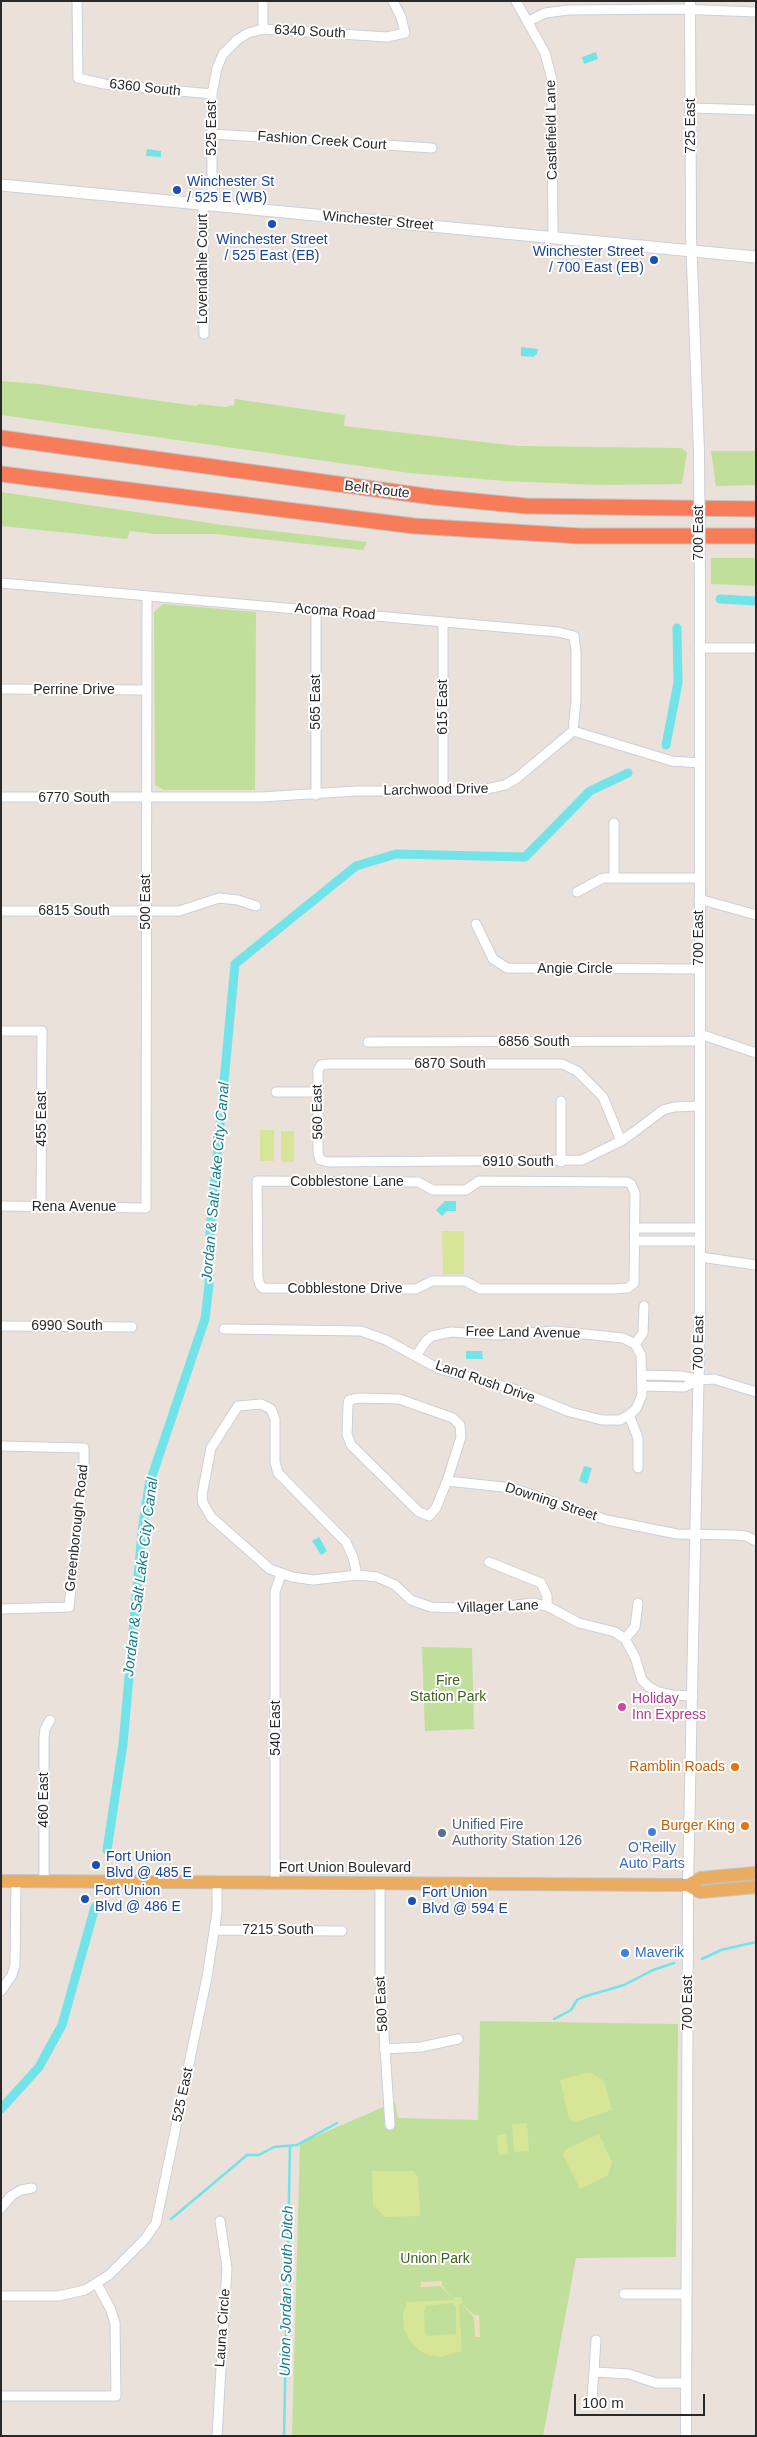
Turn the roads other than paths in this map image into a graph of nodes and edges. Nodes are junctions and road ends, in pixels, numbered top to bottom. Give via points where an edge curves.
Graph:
1 (77, 1) edge
2 (263, 1) edge
3 (393, 1) edge
4 (516, 1) edge
5 (690, 5) edge
6 (756, 12) edge
7 (529, 22) junction
8 (262, 30) junction
9 (223, 54) joint
10 (212, 94) junction
11 (692, 108) junction
12 (756, 110) edge
13 (212, 134) junction
14 (432, 148) dead end
15 (1, 185) edge
16 (207, 204) junction
17 (553, 238) junction
18 (691, 251) junction
19 (756, 257) edge
20 (204, 334) dead end
21 (2, 438) edge
22 (1, 474) edge
23 (756, 509) edge
24 (756, 536) edge
25 (1, 583) edge
26 (147, 596) junction
27 (316, 610) junction
28 (443, 622) junction
29 (699, 648) junction
30 (756, 648) edge
31 (1, 689) edge
32 (147, 690) junction
33 (572, 730) junction
34 (700, 763) junction
35 (443, 792) junction
36 (316, 795) junction
37 (147, 797) junction
38 (1, 798) edge
39 (614, 823) dead end
40 (614, 877) junction
41 (700, 878) junction
42 (577, 892) dead end
43 (699, 899) junction
44 (256, 906) dead end
45 (1, 911) edge
46 (146, 911) junction
47 (756, 915) edge
48 (476, 924) dead end
49 (699, 969) junction
50 (1, 1031) edge
51 (700, 1038) junction
52 (368, 1042) dead end
53 (756, 1053) edge
54 (321, 1065) joint
55 (276, 1092) dead end
56 (318, 1092) junction
57 (561, 1101) dead end
58 (700, 1106) junction
59 (621, 1141) junction
60 (320, 1160) joint
61 (561, 1162) junction
62 (1, 1206) edge
63 (41, 1207) junction
64 (146, 1208) joint
65 (635, 1228) junction
66 (700, 1228) junction
67 (635, 1241) junction
68 (700, 1241) junction
69 (257, 1245) joint
70 (700, 1256) junction
71 (756, 1265) edge
72 (644, 1306) dead end
73 (1, 1326) edge
74 (132, 1327) dead end
75 (224, 1329) dead end
76 (635, 1344) junction
77 (416, 1356) junction
78 (642, 1375) junction
79 (699, 1380) junction
80 (642, 1386) junction
81 (756, 1392) edge
82 (629, 1415) junction
83 (1, 1446) edge
84 (638, 1468) dead end
85 (447, 1481) junction
86 (696, 1535) junction
87 (756, 1541) edge
88 (489, 1562) dead end
89 (281, 1574) junction
90 (357, 1575) junction
91 (638, 1602) dead end
92 (546, 1606) junction
93 (1, 1609) edge
94 (625, 1639) junction
95 (693, 1696) junction
96 (50, 1720) dead end
97 (756, 1873) edge
98 (1, 1882) edge
99 (16, 1882) junction
100 (44, 1882) junction
101 (217, 1882) junction
102 (275, 1883) junction
103 (380, 1883) junction
104 (688, 1885) junction
105 (756, 1887) edge
106 (214, 1930) junction
107 (342, 1930) dead end
108 (1, 1991) edge
109 (458, 2039) dead end
110 (384, 2049) junction
111 (390, 2125) dead end
112 (32, 2188) dead end
113 (1, 2208) edge
114 (220, 2221) dead end
115 (97, 2284) junction
116 (624, 2294) dead end
117 (687, 2294) junction
118 (1, 2296) edge
119 (596, 2340) dead end
120 (595, 2372) junction
121 (686, 2383) junction
122 (1, 2396) edge
123 (592, 2400) dead end
124 (217, 2436) edge
125 (686, 2436) edge

1 - 10 street, 6360 South via 78,78 104,84
2 - 8 street
3 - 8 street, 6340 South via 405,33 387,37
4 - 7 street, Castlefield Lane
5 - 6 street
5 - 7 street via 568,10 545,13
5 - 11 street, 725 East
7 - 17 street, Castlefield Lane via 545,52 552,80
8 - 9 street, 6340 South via 248,33
9 - 10 street, 525 East
10 - 13 street, 525 East
11 - 12 street
11 - 18 street, 725 East
13 - 14 street, Fashion Creek Court
13 - 16 street, 525 East
15 - 16 main road, Winchester Street
16 - 17 main road, Winchester Street
16 - 20 street, Lovendahle Court
17 - 18 main road, Winchester Street
18 - 19 main road, Winchester Street
18 - 29 street, 700 East, bridge via 699,452
21 - 23 highway, Belt Route via 394,492 526,506
22 - 24 highway via 414,526 580,536
25 - 26 street, Acoma Road
26 - 27 street, Acoma Road
26 - 32 street, 500 East
27 - 28 street, Acoma Road
27 - 36 street, 565 East
28 - 33 street, Acoma Road via 574,636 576,700
28 - 35 street, 615 East
29 - 30 street
29 - 34 street, 700 East
31 - 32 street, Perrine Drive
32 - 37 street, 500 East
33 - 34 street via 672,761
33 - 35 street, Larchwood Drive via 529,769 505,785 477,792
34 - 41 street, 700 East
35 - 36 street, Larchwood Drive via 369,791
36 - 37 street, Larchwood Drive
37 - 38 street, 6770 South
37 - 46 street, 500 East
39 - 40 street
40 - 41 street
40 - 42 street via 603,878
41 - 43 street, 700 East
43 - 47 street
43 - 49 street, 700 East
44 - 46 street, 6815 South via 219,898 186,910
45 - 46 street, 6815 South
46 - 64 street, 500 East
48 - 49 street, Angie Circle via 493,959 507,968
49 - 51 street, 700 East
50 - 63 street, 455 East via 42,1031
51 - 52 street, 6856 South
51 - 53 street, 6856 South
51 - 58 street, 700 East
54 - 56 street, 560 East
54 - 59 street, 6870 South via 569,1066 603,1097
55 - 56 street
56 - 60 street, 560 East
57 - 61 street
58 - 59 street, 6910 South via 662,1110
58 - 66 street, 700 East
59 - 61 street, 6910 South via 582,1160
60 - 61 street, 6910 South
62 - 63 street, Rena Avenue
63 - 64 street, Rena Avenue
65 - 66 street
65 - 67 street, Cobblestone Lane
65 - 69 street, Cobblestone Lane via 634,1188 632,1184 622,1182 479,1181 466,1190 433,1190 418,1182 257,1182
66 - 68 street, 700 East
67 - 68 street
67 - 69 street, Cobblestone Drive via 634,1283 628,1288 618,1289 480,1289 465,1281 432,1281 416,1289 267,1289 258,1282
68 - 70 street, 700 East
70 - 71 street
70 - 79 street, 700 East
72 - 76 street via 643,1333
73 - 74 street, 6990 South
75 - 77 street, Land Rush Drive via 360,1331
76 - 77 street, Free Land Avenue via 623,1338 573,1332 496,1335 451,1332 432,1336
76 - 78 street via 641,1355
77 - 82 street, Land Rush Drive via 440,1368 514,1389 570,1412 611,1420
78 - 79 street via 683,1376
78 - 80 street
79 - 80 street via 684,1387
79 - 81 street via 714,1379
79 - 86 street, 700 East
80 - 82 street via 640,1401
82 - 84 street via 638,1438
83 - 93 street, Greenborough Road via 84,1448 69,1608
85 - 85 street via 434,1513 423,1515 351,1445 348,1434 349,1400 399,1399 457,1421 461,1437
85 - 86 street, Downing Street via 503,1486 607,1520
86 - 87 street, Downing Street via 736,1535
86 - 95 street, 700 East
88 - 92 street via 541,1583 547,1596
89 - 90 street, Villager Lane via 313,1580
89 - 90 street, Villager Lane via 260,1563 211,1517 203,1503 211,1448 234,1410 242,1404 261,1404 271,1409 275,1419 278,1473 346,1542
89 - 102 street, 540 East via 275,1592
90 - 92 street, Villager Lane via 387,1580 411,1600 431,1608 496,1608 532,1603
91 - 94 street via 635,1627
92 - 94 street, Villager Lane via 579,1623 615,1632
94 - 95 street via 636,1657 642,1680 649,1687 672,1695
95 - 104 street, 700 East
96 - 100 street, 460 East via 44,1738
97 - 104 main road, Fort Union Boulevard via 701,1878
98 - 99 main road, Fort Union Boulevard
99 - 100 main road, Fort Union Boulevard
99 - 108 street via 15,1965
100 - 101 main road, Fort Union Boulevard
101 - 102 main road, Fort Union Boulevard
101 - 106 street, 525 East
102 - 103 main road, Fort Union Boulevard
103 - 104 main road, Fort Union Boulevard
103 - 110 street, 580 East
104 - 105 main road, Fort Union Boulevard via 700,1892
104 - 117 street, 700 East
106 - 107 street, 7215 South
106 - 115 street, 525 East via 204,1995 159,2214 145,2239
109 - 110 street via 421,2047
110 - 111 street, 580 East
112 - 113 street via 11,2196
114 - 124 street, Launa Circle via 227,2268
115 - 118 street via 58,2296
115 - 122 street via 114,2323 116,2396
116 - 117 street
117 - 121 street, 700 East
119 - 120 street
120 - 121 street via 629,2374 656,2383
120 - 123 street
121 - 125 street, 700 East

